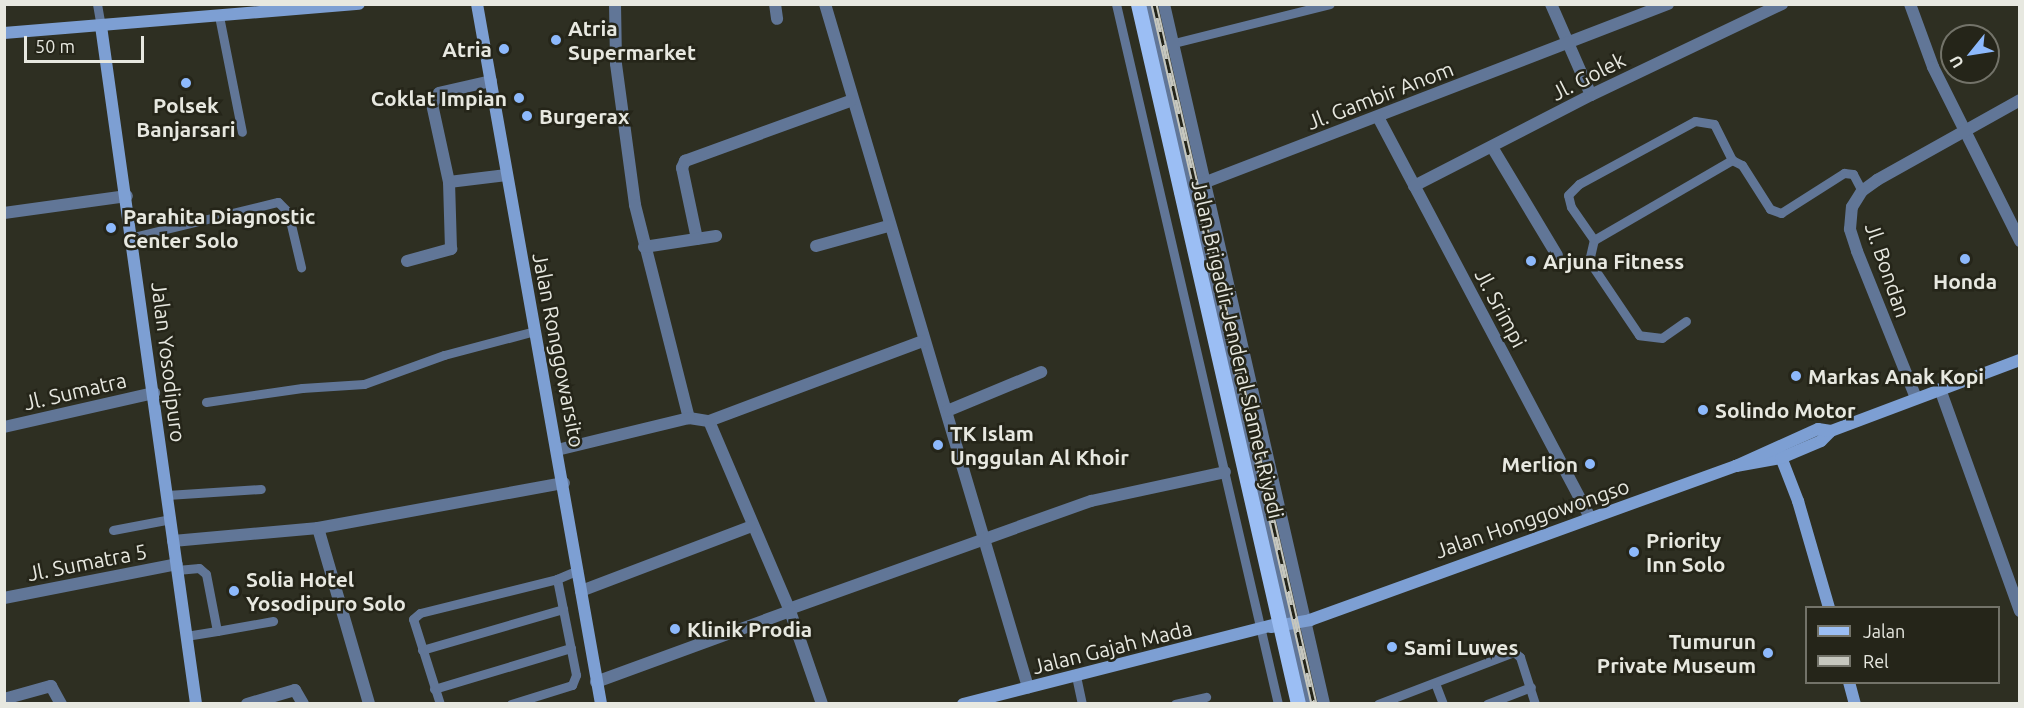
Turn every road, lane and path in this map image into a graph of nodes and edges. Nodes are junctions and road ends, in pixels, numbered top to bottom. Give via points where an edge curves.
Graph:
1 (97, 4) edge
2 (359, 4) edge
3 (477, 4) edge
4 (615, 4) edge
5 (775, 4) edge
6 (825, 4) edge
7 (1116, 4) edge
8 (1138, 4) edge
9 (1148, 4) edge
10 (1164, 4) edge
11 (1330, 4) edge
12 (1551, 4) edge
13 (1668, 4) edge
14 (1782, 4) edge
15 (1910, 4) edge
16 (219, 16) junction
17 (777, 19) dead end
18 (101, 26) junction
19 (4, 33) edge
20 (1173, 43) junction
21 (1568, 45) junction
22 (1153, 48) junction
23 (490, 81) junction
24 (1591, 95) junction
25 (2019, 100) edge
26 (850, 101) junction
27 (1378, 117) junction
28 (1964, 129) junction
29 (242, 132) dead end
30 (1492, 147) junction
31 (1732, 160) junction
32 (507, 175) junction
33 (449, 182) junction
34 (1206, 182) junction
35 (1414, 186) junction
36 (1185, 190) junction
37 (1862, 190) junction
38 (127, 196) junction
39 (4, 213) edge
40 (888, 226) junction
41 (716, 236) dead end
42 (133, 237) junction
43 (697, 239) junction
44 (1594, 240) junction
45 (2019, 241) edge
46 (816, 246) dead end
47 (644, 247) junction
48 (1557, 255) dead end
49 (407, 261) dead end
50 (301, 267) dead end
51 (1686, 321) dead end
52 (535, 331) junction
53 (923, 341) junction
54 (2019, 360) edge
55 (1041, 372) dead end
56 (1940, 389) junction
57 (154, 393) junction
58 (1916, 398) junction
59 (206, 402) dead end
60 (947, 411) junction
61 (689, 418) junction
62 (709, 422) junction
63 (4, 427) edge
64 (558, 450) junction
65 (1783, 450) junction
66 (1245, 468) junction
67 (1225, 472) junction
68 (564, 483) junction
69 (261, 489) dead end
70 (167, 495) junction
71 (1590, 518) junction
72 (171, 519) junction
73 (752, 526) junction
74 (318, 528) junction
75 (113, 530) dead end
76 (986, 538) junction
77 (173, 541) junction
78 (177, 567) junction
79 (578, 570) junction
80 (557, 579) junction
81 (581, 591) junction
82 (4, 598) edge
83 (1828, 606) edge
84 (563, 609) junction
85 (790, 610) junction
86 (2019, 611) edge
87 (1304, 618) junction
88 (273, 621) dead end
89 (1278, 625) junction
90 (217, 631) junction
91 (187, 636) junction
92 (571, 648) junction
93 (422, 650) junction
94 (1076, 676) junction
95 (596, 682) junction
96 (1435, 683) junction
97 (1850, 684) edge
98 (1028, 687) junction
99 (1531, 687) junction
100 (434, 689) junction
101 (1206, 697) dead end
102 (4, 699) edge
103 (1177, 703) edge
104 (61, 704) edge
105 (196, 704) edge
106 (247, 704) edge
107 (303, 704) edge
108 (369, 704) edge
109 (440, 704) edge
110 (511, 704) edge
111 (601, 704) edge
112 (822, 704) edge
113 (963, 704) edge
114 (1082, 704) edge
115 (1278, 704) edge
116 (1298, 704) edge
117 (1308, 704) edge
118 (1324, 704) edge
119 (1378, 704) edge
120 (1443, 704) edge
121 (1487, 704) edge
122 (1534, 704) edge
123 (1855, 704) edge

1 - 18 lane
2 - 16 main road
3 - 23 main road, Jalan Ronggowarsito
4 - 47 street via 624,143
5 - 17 street
6 - 26 street
7 - 67 lane
8 - 22 main road, Jalan Brigadir Jenderal Slamet Riyadi
9 - 22 lane
10 - 20 street
11 - 20 lane
12 - 21 street
13 - 21 street, Jl. Gambir Anom
14 - 24 street, Jl. Golek
15 - 28 street via 1933,67
16 - 18 main road
16 - 29 lane
18 - 19 main road
18 - 38 main road, Jalan Yosodipuro
20 - 22 lane
20 - 34 street
21 - 24 street
21 - 27 street, Jl. Gambir Anom
22 - 36 main road, Jalan Brigadir Jenderal Slamet Riyadi
23 - 32 main road, Jalan Ronggowarsito
23 - 33 street via 435,97 432,104
24 - 30 street, Jl. Golek
25 - 28 street
26 - 40 street
26 - 43 street via 686,161 682,168
27 - 34 street, Jl. Gambir Anom
27 - 35 street, Jl. Srimpi
28 - 37 street
28 - 45 street
30 - 35 street, Jl. Golek
30 - 48 street
31 - 37 lane via 1742,165 1770,209 1781,213 1845,173 1853,174
31 - 44 lane
31 - 44 lane via 1714,124 1695,121 1579,184 1568,195 1571,207
32 - 33 street
32 - 52 main road, Jalan Ronggowarsito
33 - 49 street via 451,249
34 - 36 street, Jl. Gambir Anom
34 - 87 street
35 - 71 street, Jl. Srimpi
36 - 66 main road, Jalan Brigadir Jenderal Slamet Riyadi
36 - 89 lane
37 - 58 street, Jl. Bondan via 1852,207 1850,229
38 - 39 street
38 - 42 main road, Jalan Yosodipuro
40 - 46 street
40 - 53 street
41 - 43 street
42 - 50 lane via 279,202 288,212
42 - 57 main road, Jalan Yosodipuro
43 - 47 street
44 - 51 lane via 1588,261 1639,335 1662,338
47 - 61 street
52 - 59 lane via 444,355 363,384
52 - 64 main road, Jalan Ronggowarsito
53 - 60 street
53 - 62 street
54 - 56 main road, Jalan Honggowongso
55 - 60 street
56 - 58 main road, Jalan Honggowongso
56 - 86 street
57 - 63 street, Jl. Sumatra
57 - 70 main road, Jalan Yosodipuro
58 - 65 main road, Jalan Honggowongso via 1831,431 1821,441
60 - 76 street
61 - 62 street
61 - 64 street
62 - 73 street
64 - 68 main road, Jalan Ronggowarsito
65 - 71 main road, Jalan Honggowongso
65 - 83 main road
66 - 67 lane
66 - 89 main road, Jalan Brigadir Jenderal Slamet Riyadi
67 - 76 street via 1091,501
67 - 89 lane
68 - 74 street
68 - 79 main road, Jalan Ronggowarsito
69 - 70 lane
70 - 72 main road, Jalan Yosodipuro
71 - 87 main road, Jalan Honggowongso
72 - 75 lane
72 - 77 main road, Jalan Yosodipuro
73 - 81 street
73 - 85 street
74 - 77 street
74 - 108 street
76 - 85 street
76 - 98 street
77 - 78 main road, Jalan Yosodipuro
78 - 82 street, Jl. Sumatra 5
78 - 90 lane via 199,568 206,574
78 - 91 main road, Jalan Yosodipuro
79 - 80 lane
79 - 81 main road, Jalan Ronggowarsito
80 - 84 lane
80 - 93 lane via 420,613 413,619
81 - 95 main road, Jalan Ronggowarsito
84 - 92 lane
84 - 93 lane
85 - 95 street
85 - 112 street
87 - 89 main road, Jalan Honggowongso
87 - 118 street
88 - 90 lane
89 - 94 main road, Jalan Gajah Mada
89 - 115 lane
89 - 116 main road, Jalan Brigadir Jenderal Slamet Riyadi
89 - 117 lane
90 - 91 lane
91 - 105 main road, Jalan Yosodipuro
92 - 100 lane
92 - 110 lane via 576,675 572,685
93 - 100 lane
94 - 98 main road, Jalan Gajah Mada
94 - 114 lane
95 - 111 main road, Jalan Ronggowarsito
96 - 99 lane via 1515,652
96 - 119 lane
96 - 120 lane
97 - 123 main road
98 - 113 main road, Jalan Gajah Mada
99 - 121 lane
99 - 122 lane
100 - 109 lane
101 - 103 lane
102 - 104 street via 51,686
106 - 107 street via 296,690

